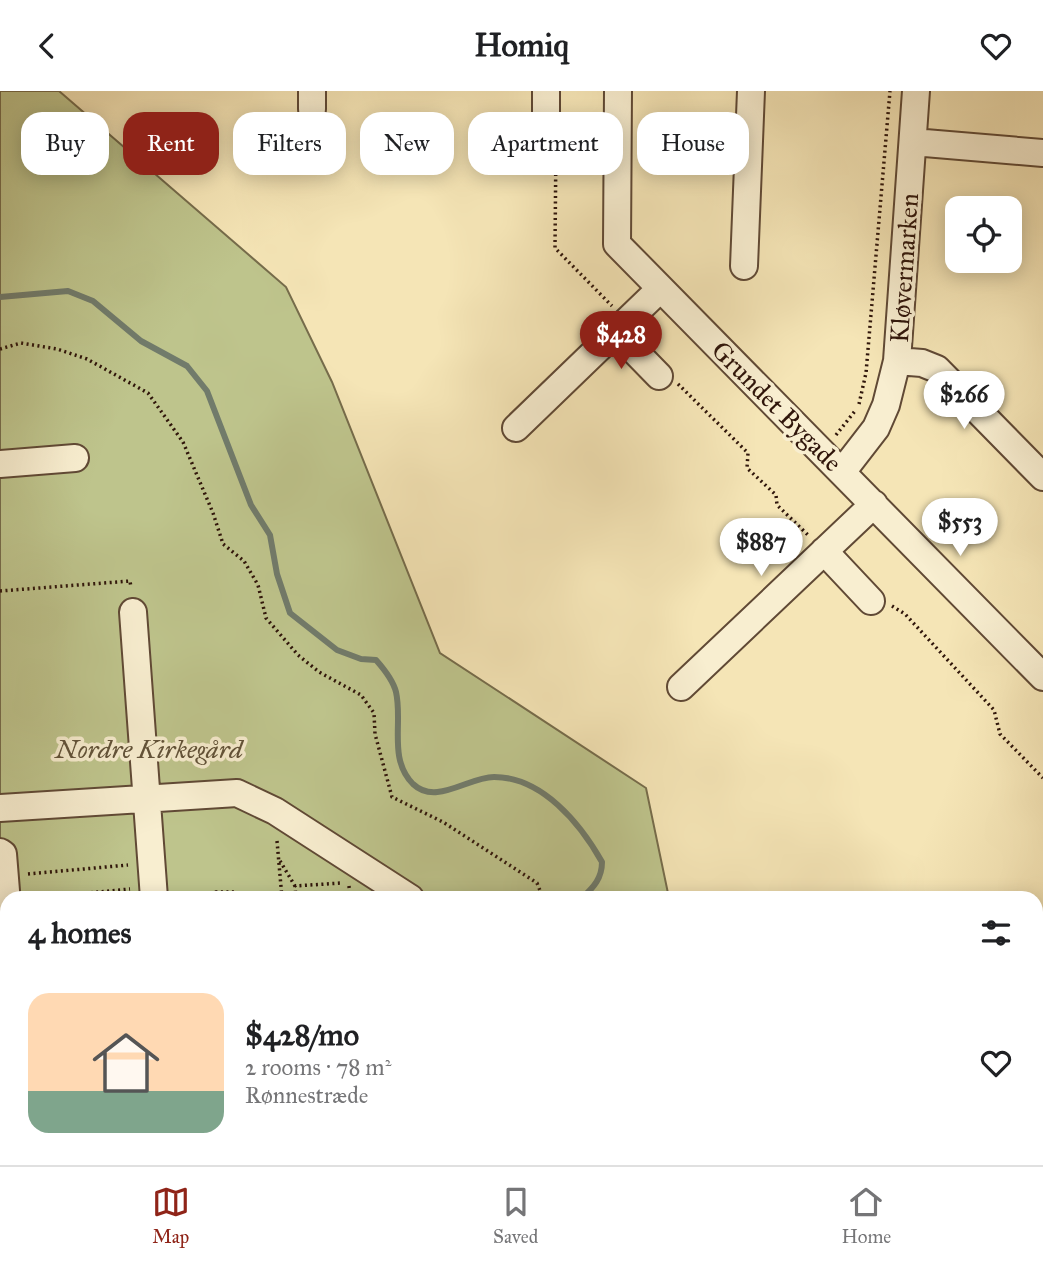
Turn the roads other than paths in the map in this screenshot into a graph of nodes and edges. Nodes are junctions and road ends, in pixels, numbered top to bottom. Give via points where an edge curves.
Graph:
1 (546, 91) edge
2 (618, 91) edge
3 (751, 91) edge
4 (916, 91) edge
5 (546, 112) edge
6 (913, 142) junction
7 (1043, 153) edge
8 (744, 266) dead end
9 (660, 289) junction
10 (622, 327) junction
11 (897, 361) junction
12 (659, 376) road end
13 (516, 428) dead end
14 (75, 458) dead end
15 (0, 464) edge
16 (842, 472) junction
17 (1043, 477) edge
18 (874, 503) junction
19 (824, 551) junction
20 (871, 601) road end
21 (133, 612) road end
22 (1043, 677) edge
23 (681, 687) dead end
24 (149, 800) junction
25 (0, 808) edge
26 (2, 864) edge
27 (5, 891) edge
28 (145, 891) edge
29 (399, 891) edge

1 - 5 street
2 - 9 street, Grundet Bygade via 617,244
3 - 8 street
4 - 6 street, Kløvermarken
6 - 7 street
6 - 11 street, Kløvermarken
9 - 10 street
9 - 16 street, Grundet Bygade
10 - 12 street
10 - 13 street
11 - 16 street, Kløvermarken via 876,428
11 - 17 street via 937,369
14 - 15 street
16 - 18 street, Grundet Bygade
18 - 19 street
18 - 22 street, Grundet Bygade
19 - 20 street
19 - 23 street
21 - 24 street
24 - 25 street
24 - 28 street
24 - 29 street via 237,793 275,811
26 - 27 street

